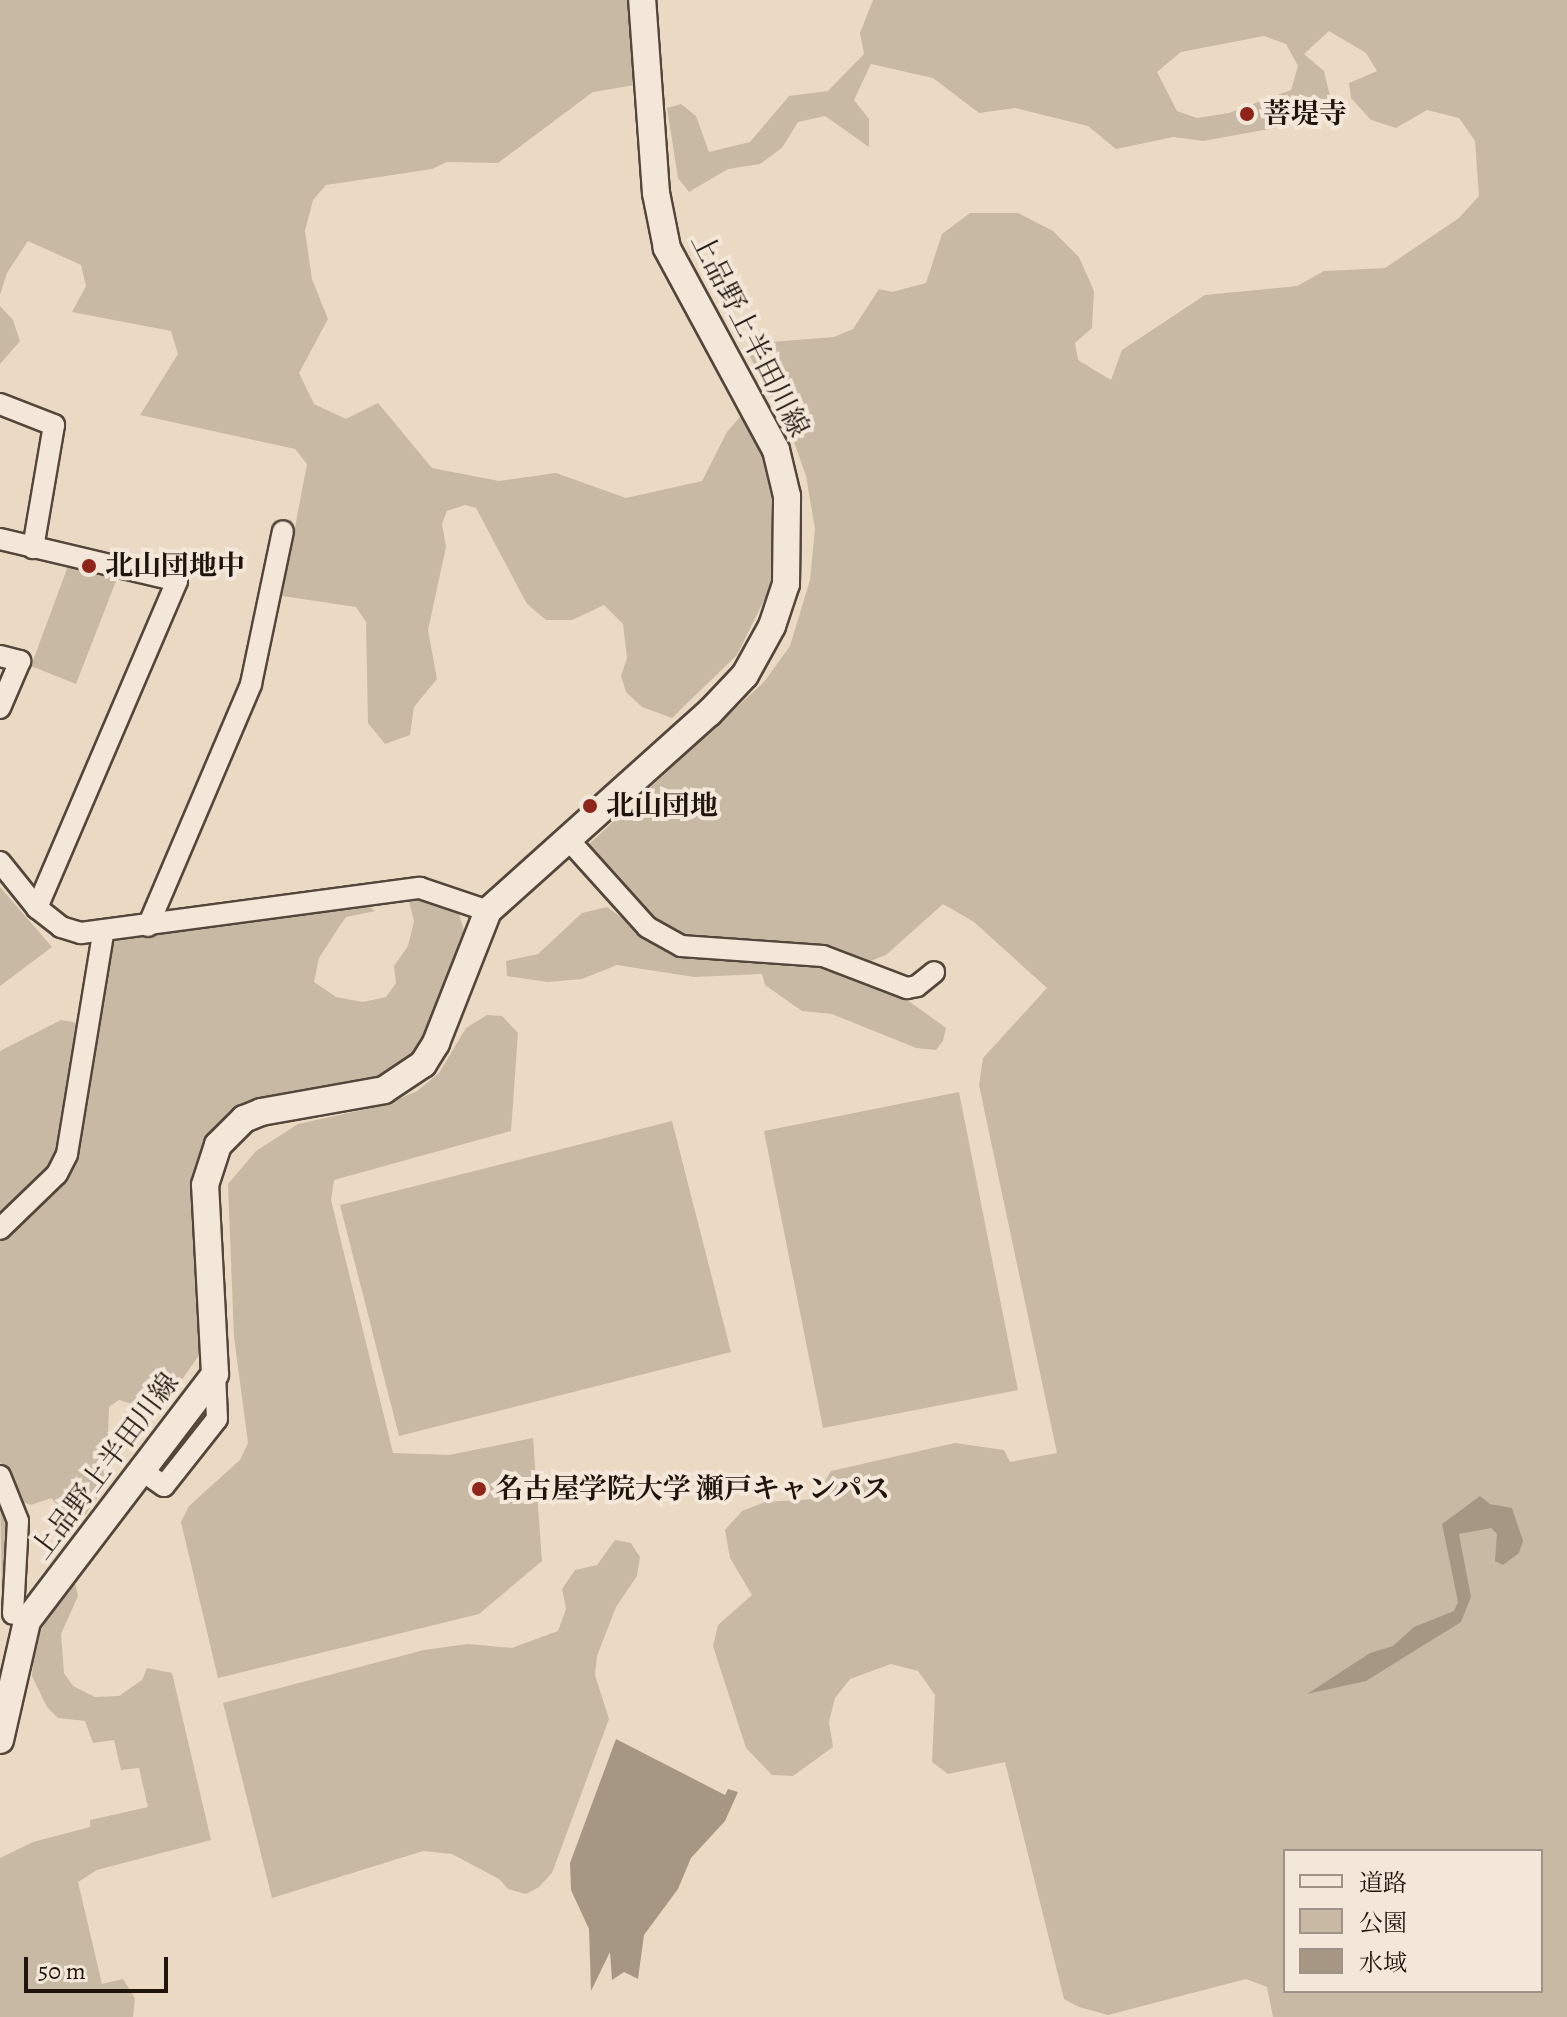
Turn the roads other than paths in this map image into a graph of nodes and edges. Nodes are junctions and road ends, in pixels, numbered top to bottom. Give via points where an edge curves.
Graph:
1 (642, 0) edge
2 (0, 404) edge
3 (283, 531) dead end
4 (0, 539) edge
5 (33, 548) junction
6 (0, 656) edge
7 (0, 708) edge
8 (567, 838) junction
9 (0, 862) edge
10 (37, 908) junction
11 (488, 911) junction
12 (148, 926) junction
13 (103, 933) junction
14 (934, 972) dead end
15 (0, 1229) edge
16 (0, 1476) edge
17 (13, 1616) edge
18 (0, 1740) edge

1 - 8 street, 上品野上半田川線 via 656,193 667,248 776,450 791,537 786,584 772,626 745,675
2 - 5 street via 54,425
3 - 12 street via 251,684
4 - 5 street
5 - 10 street via 177,581
6 - 7 street via 20,661
8 - 11 street, 上品野上半田川線
8 - 14 street via 647,927 681,946 823,956 907,988
9 - 10 street
10 - 13 street via 61,927
11 - 12 street via 420,888
11 - 17 street, 上品野上半田川線 via 436,1043 406,1079 384,1090 261,1112 231,1129 218,1145 205,1185 215,1374 141,1470
12 - 13 street
13 - 15 street via 67,1154 57,1174
16 - 17 street via 18,1521
17 - 18 street, 上品野上半田川線

